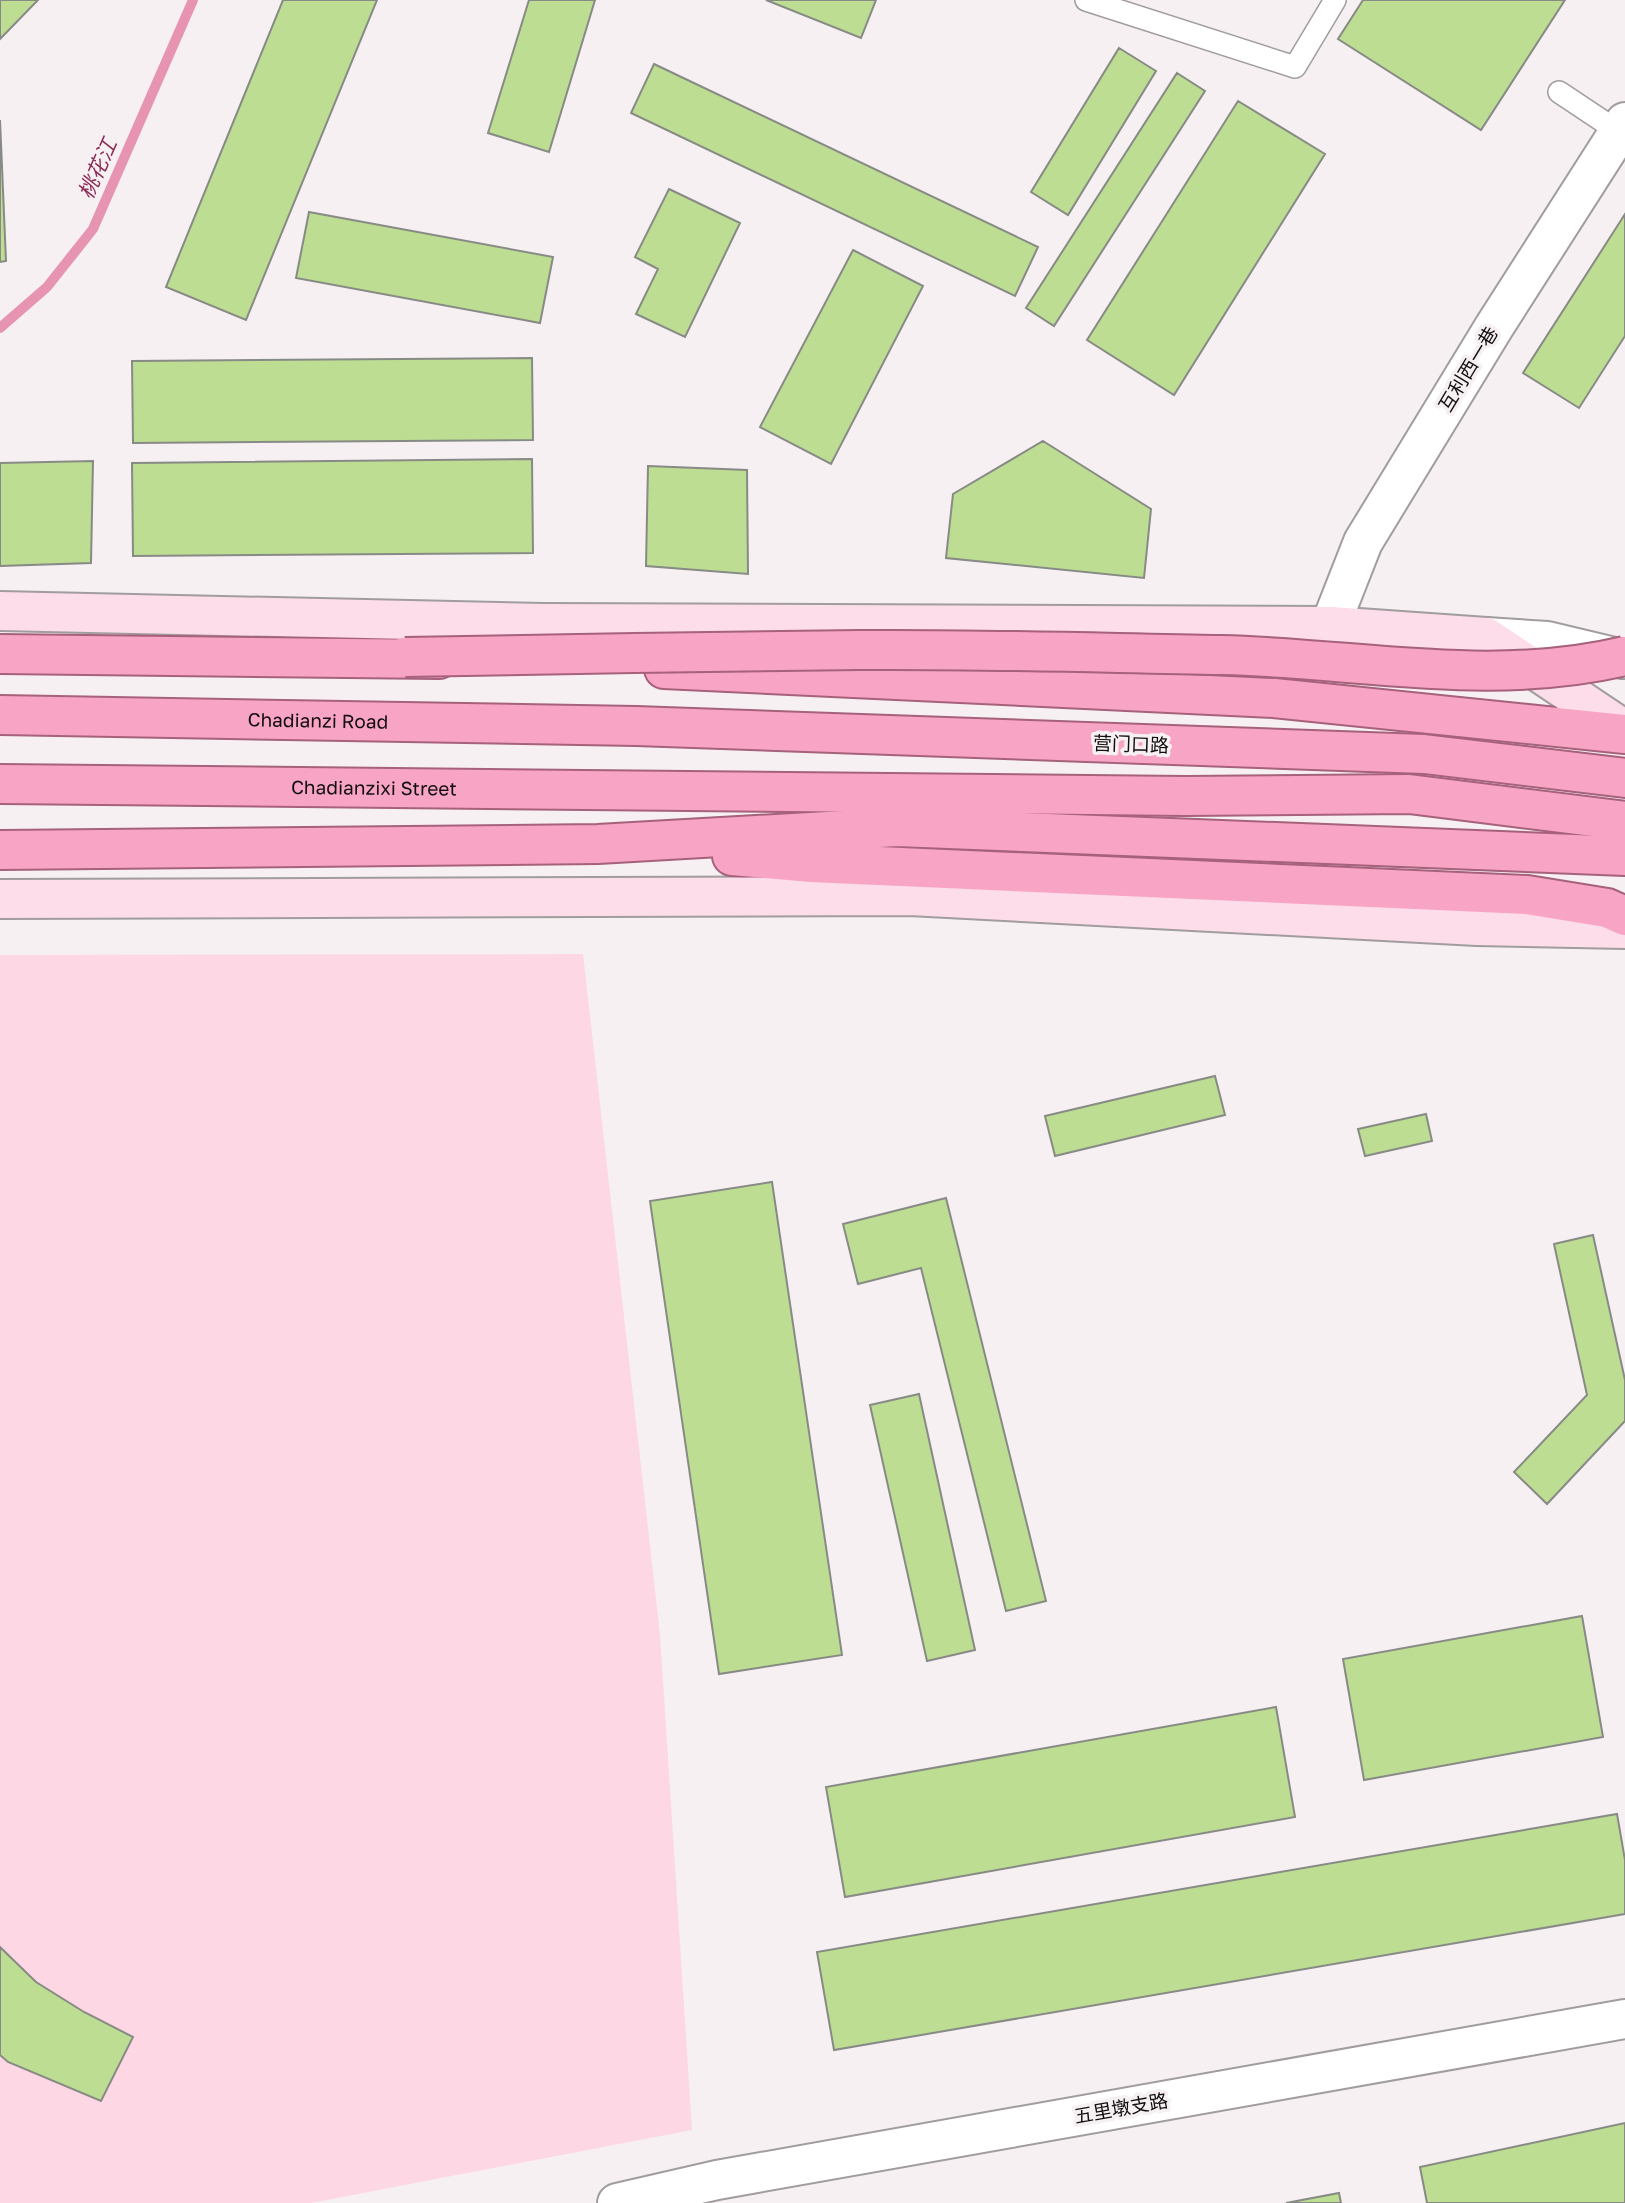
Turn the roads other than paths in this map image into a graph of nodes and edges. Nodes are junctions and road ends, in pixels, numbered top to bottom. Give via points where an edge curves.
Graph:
1 (1086, 0) edge
2 (1335, 0) edge
3 (1559, 92) dead end
4 (1622, 127) edge
5 (0, 611) edge
6 (1331, 626) junction
7 (1486, 637) junction
8 (0, 654) edge
9 (405, 657) junction
10 (1625, 658) edge
11 (0, 715) edge
12 (636, 726) joint
13 (1625, 732) edge
14 (1625, 778) edge
15 (0, 784) edge
16 (1625, 821) edge
17 (598, 844) junction
18 (0, 850) edge
19 (1625, 856) edge
20 (0, 899) edge
21 (1625, 916) edge
22 (1625, 929) edge
23 (1625, 2019) edge
24 (721, 2191) edge
25 (617, 2203) edge

1 - 2 lane via 1294,67
3 - 4 lane
4 - 6 street, 互利西一巷 via 1363,542
5 - 6 main road via 544,623
6 - 7 main road
7 - 10 street via 1547,641
7 - 13 main road
8 - 9 highway
9 - 10 highway, bridge via 876,650 1235,656 1488,671 1550,670
9 - 13 highway, bridge via 1274,698
11 - 12 highway, Chadianzi Road
12 - 14 highway, 营门口路 via 1424,754
15 - 16 highway, Chadianzixi Street via 1172,796 1409,794
17 - 18 highway
17 - 19 highway via 897,827
17 - 21 highway via 812,863 1527,895 1607,908
20 - 22 main road via 910,896 1477,926
23 - 24 street, 五里墩支路
24 - 25 street, 五里墩支路

